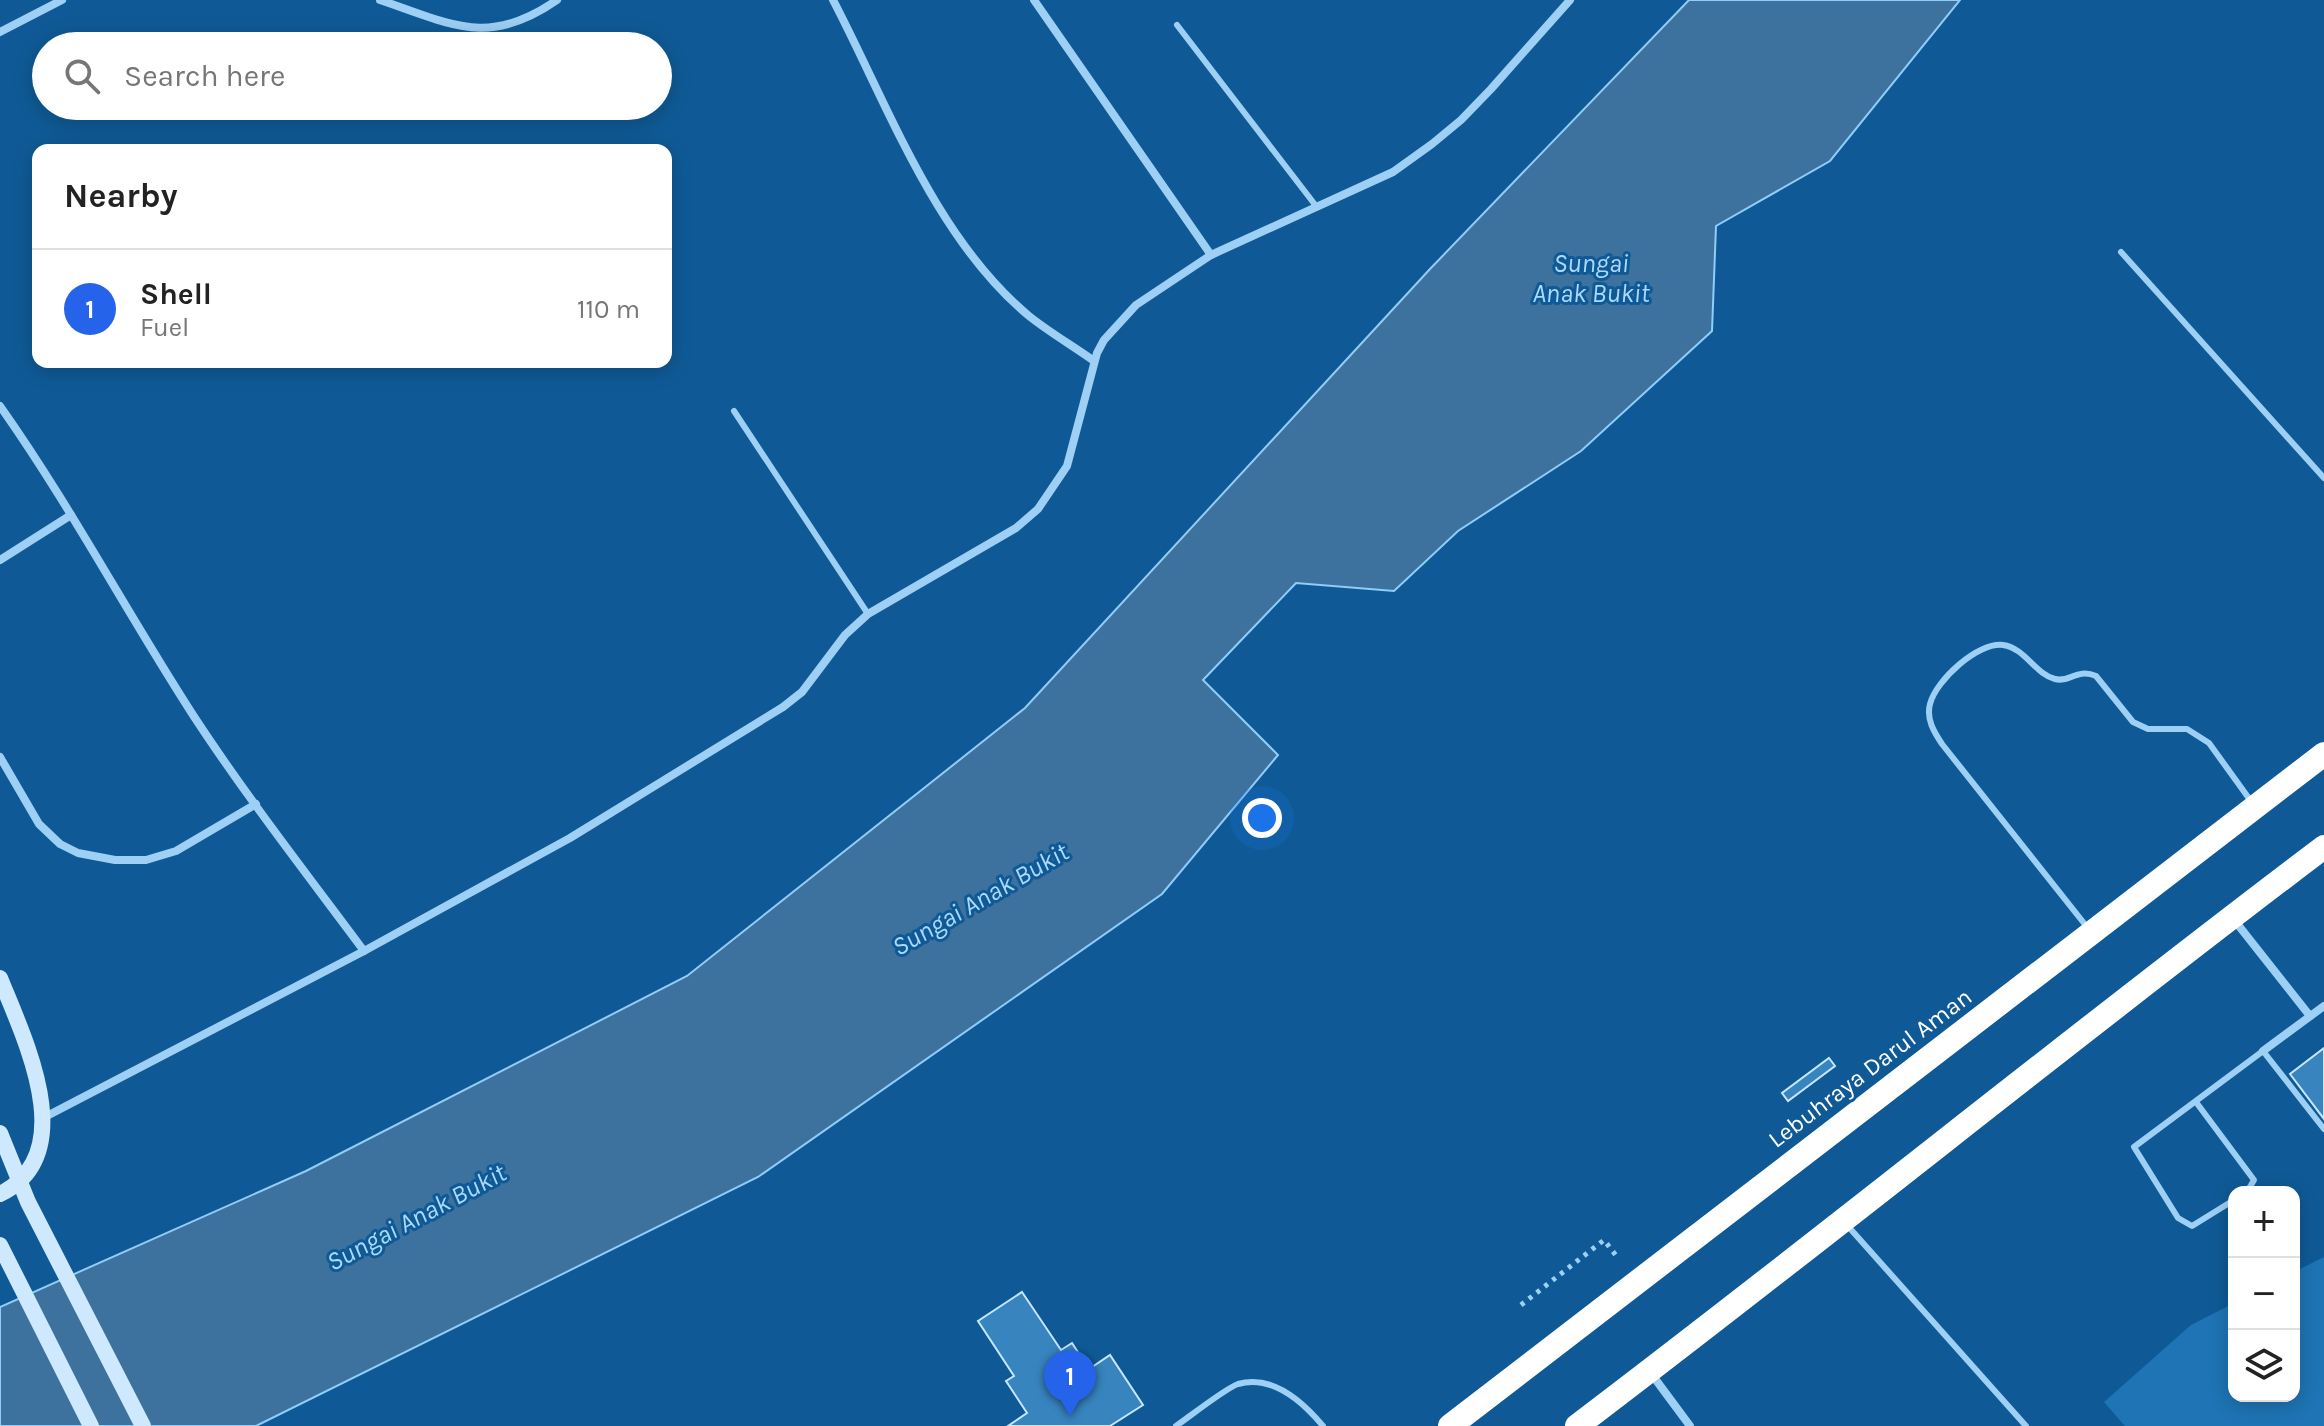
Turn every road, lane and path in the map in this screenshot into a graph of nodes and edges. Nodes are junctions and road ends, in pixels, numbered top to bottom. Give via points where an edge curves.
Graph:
1 (62, 0) edge
2 (380, 0) edge
3 (557, 0) edge
4 (833, 0) edge
5 (1034, 0) edge
6 (1570, 0) edge
7 (1177, 25) dead end
8 (0, 32) edge
9 (1316, 206) junction
10 (2121, 252) dead end
11 (1211, 255) junction
12 (1094, 361) junction
13 (0, 406) edge
14 (734, 411) dead end
15 (2324, 478) edge
16 (71, 515) junction
17 (0, 560) edge
18 (868, 614) junction
19 (2324, 754) edge
20 (0, 757) edge
21 (256, 804) junction
22 (2255, 807) junction
23 (2324, 847) edge
24 (2232, 917) junction
25 (2092, 933) junction
26 (364, 951) junction
27 (0, 978) edge
28 (2324, 1006) edge
29 (2310, 1016) junction
30 (2263, 1051) junction
31 (2196, 1102) junction
32 (43, 1118) junction
33 (2324, 1129) edge
34 (0, 1133) edge
35 (2250, 1186) edge
36 (0, 1194) edge
37 (2228, 1204) edge
38 (1843, 1221) junction
39 (1604, 1240) dead end
40 (0, 1245) edge
41 (1521, 1305) dead end
42 (1649, 1372) junction
43 (91, 1426) edge
44 (143, 1426) edge
45 (1176, 1426) edge
46 (1323, 1426) edge
47 (1450, 1426) edge
48 (1577, 1426) edge
49 (1690, 1426) edge
50 (2026, 1426) edge

1 - 8 street
2 - 3 street via 461,27 495,28 535,16
4 - 12 street via 920,177 959,236 1028,315
5 - 11 street
6 - 9 street via 1491,89 1432,144 1393,172
7 - 9 lane
9 - 11 street
10 - 15 lane
11 - 12 street via 1136,305 1104,340
12 - 18 street via 1067,466 1038,509 1016,528
13 - 16 street
14 - 18 lane
16 - 17 street
16 - 21 street via 194,715
18 - 26 street via 783,707 570,838
19 - 22 highway, Lebuhraya Darul Aman
20 - 21 street via 39,824 60,844 103,858 146,860 176,851
21 - 26 street
22 - 25 highway, Lebuhraya Darul Aman
22 - 25 lane via 2209,743 2187,729 2141,727 2096,676 2078,673 2054,679 2004,645 1958,665 1930,705 1934,731
23 - 24 highway
24 - 29 street
24 - 38 highway
25 - 47 highway, Lebuhraya Darul Aman
26 - 32 street
27 - 32 street via 32,1057
28 - 29 street
29 - 30 street
30 - 31 lane
30 - 33 lane
31 - 35 lane via 2254,1180
31 - 37 lane via 2134,1147 2178,1218 2192,1226
32 - 36 street via 37,1158 26,1175
34 - 44 street via 28,1202
38 - 42 highway
38 - 50 lane
39 - 41 path
40 - 43 street
42 - 48 highway
42 - 49 street
45 - 46 lane via 1237,1384 1263,1382 1286,1391

